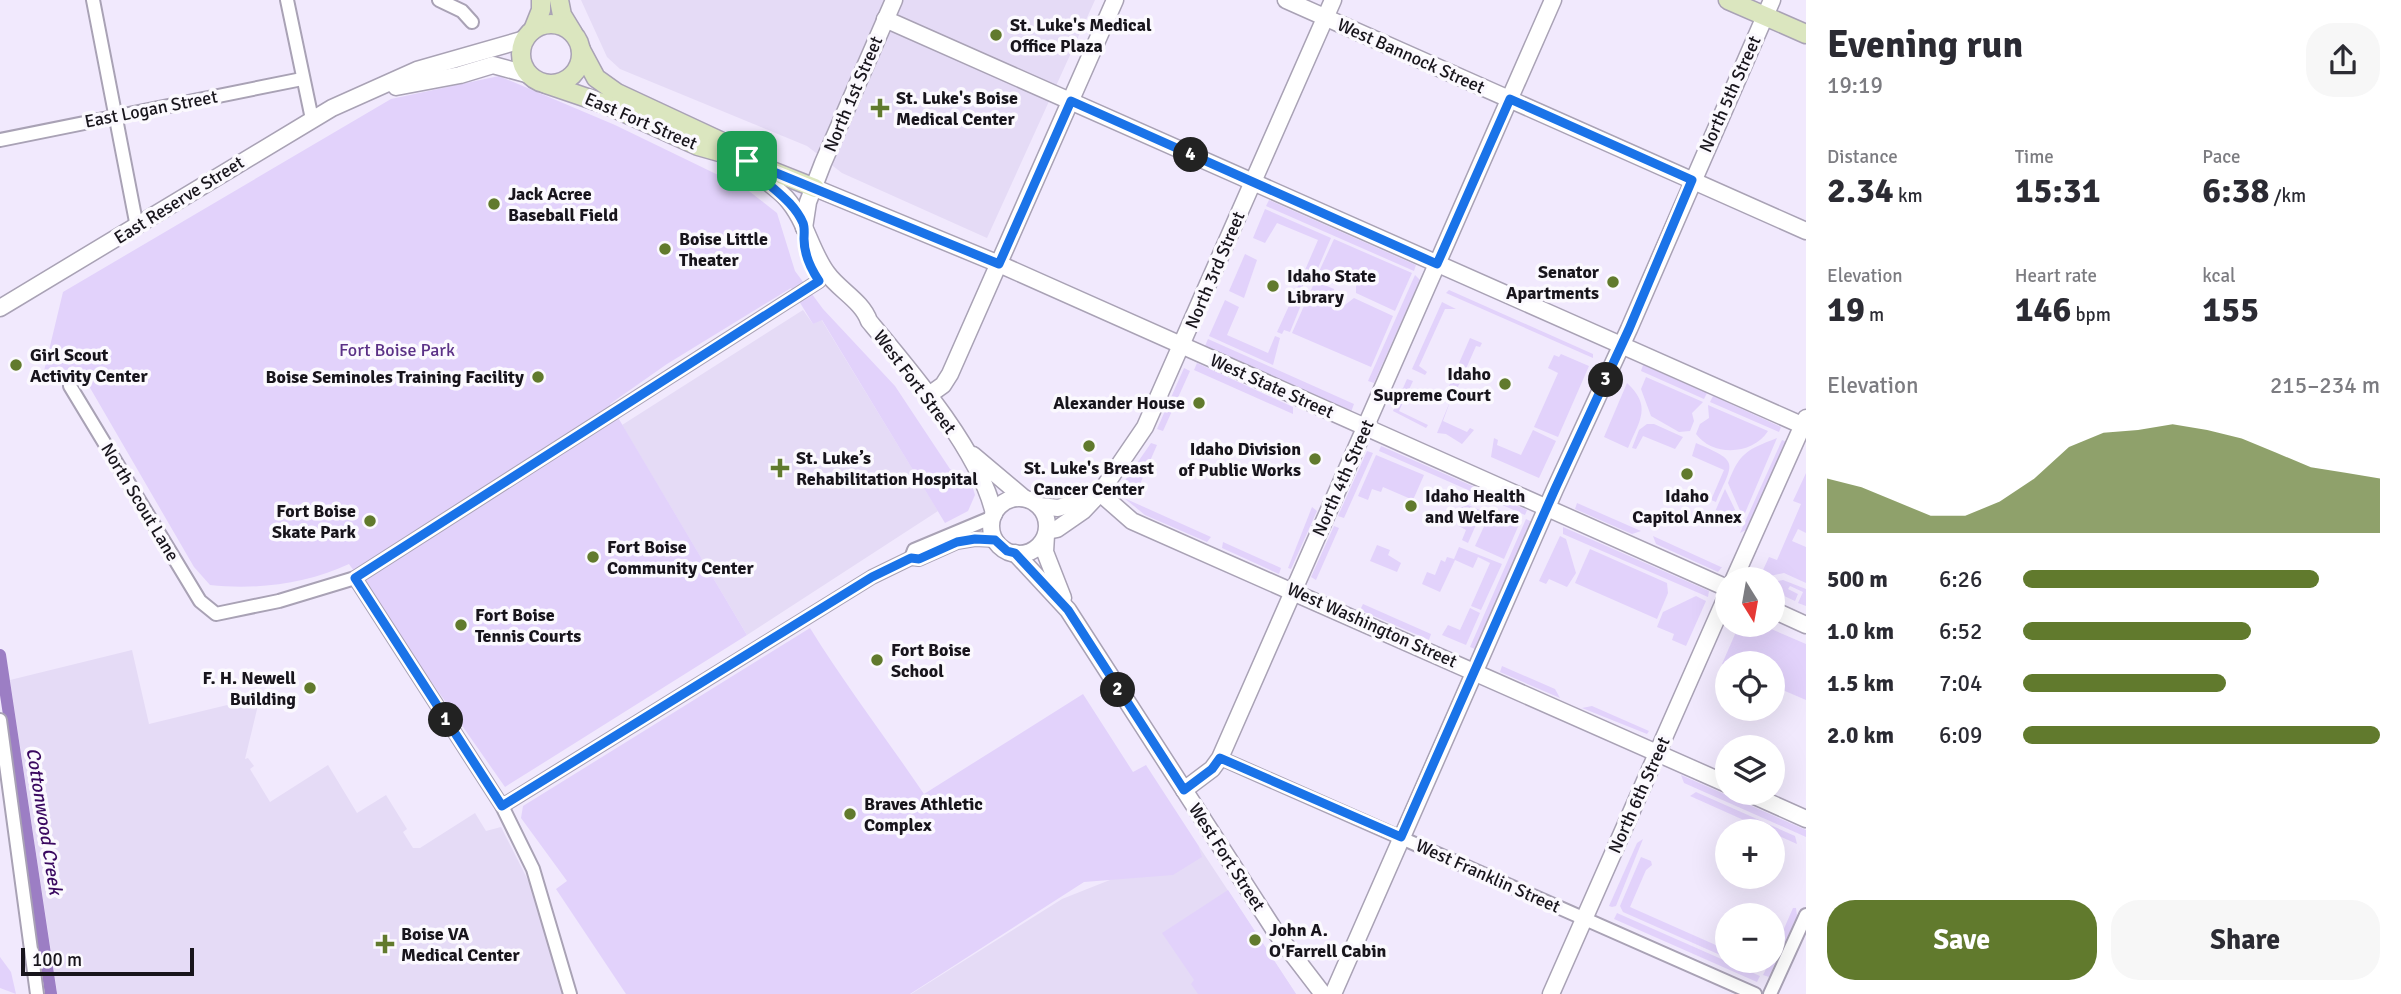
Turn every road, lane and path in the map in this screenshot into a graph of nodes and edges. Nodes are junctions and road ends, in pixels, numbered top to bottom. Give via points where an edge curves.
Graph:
1 (93, 0) edge
2 (287, 0) edge
3 (439, 0) edge
4 (541, 0) edge
5 (559, 0) edge
6 (894, 0) edge
7 (1115, 0) edge
8 (1286, 0) edge
9 (1333, 0) edge
10 (1553, 0) edge
11 (1728, 0) edge
12 (1768, 8) edge
13 (1325, 18) junction
14 (885, 19) junction
15 (472, 22) dead end
16 (1806, 34) edge
17 (529, 35) junction
18 (577, 42) junction
19 (530, 75) junction
20 (302, 79) junction
21 (546, 84) junction
22 (359, 94) junction
23 (1510, 99) junction
24 (1071, 101) junction
25 (115, 117) junction
26 (312, 119) junction
27 (0, 140) edge
28 (742, 159) junction
29 (1692, 180) junction
30 (1252, 182) junction
31 (815, 188) junction
32 (804, 225) junction
33 (137, 227) junction
34 (1806, 231) edge
35 (999, 264) junction
36 (1437, 264) junction
37 (819, 281) junction
38 (0, 309) edge
39 (869, 321) junction
40 (1621, 345) junction
41 (1183, 346) junction
42 (70, 386) dead end
43 (929, 396) junction
44 (1805, 424) edge
45 (1366, 427) junction
46 (961, 444) junction
47 (1100, 493) junction
48 (1024, 498) junction
49 (1040, 506) junction
50 (1547, 508) junction
51 (993, 516) junction
52 (1047, 533) junction
53 (995, 540) junction
54 (1015, 553) junction
55 (911, 558) junction
56 (1739, 567) edge
57 (355, 578) junction
58 (1715, 584) edge
59 (1294, 590) junction
60 (1068, 610) junction
61 (1785, 615) edge
62 (1715, 622) edge
63 (1806, 625) edge
64 (1474, 671) junction
65 (0, 720) edge
66 (1658, 752) junction
67 (1220, 758) junction
68 (1715, 778) edge
69 (1184, 790) junction
70 (1775, 805) edge
71 (502, 806) junction
72 (1806, 819) edge
73 (1401, 837) junction
74 (1806, 915) edge
75 (1584, 918) junction
76 (37, 994) edge
77 (570, 994) edge
78 (1323, 994) edge
79 (1333, 994) edge
80 (1551, 994) edge
81 (1755, 994) edge
82 (1770, 994) edge

1 - 25 street
2 - 20 street
3 - 15 street via 462,11
4 - 17 main road
5 - 18 main road, East Fort Street
6 - 14 street, North 1st Street
7 - 24 street
8 - 13 street, West Bannock Street
9 - 13 street, North 3rd Street
10 - 23 street, North 4th Street
11 - 12 main road
12 - 16 main road
12 - 29 street, North 5th Street
13 - 23 street, West Bannock Street
13 - 30 street, North 3rd Street
14 - 24 street
14 - 31 street, North 1st Street
17 - 18 main road via 541,26 558,25
17 - 19 main road via 521,58
17 - 22 street, East Reserve Street via 417,70
18 - 21 main road via 581,59 572,76
18 - 28 main road, East Fort Street via 596,78 617,93 720,141
19 - 21 main road
19 - 22 street, East Reserve Street via 493,65
20 - 25 street, East Logan Street
20 - 26 street
21 - 28 main road, East Fort Street via 606,104 698,146
22 - 26 street, East Reserve Street
23 - 29 street, West Bannock Street
23 - 36 street, North 4th Street
24 - 30 street
24 - 35 street
25 - 27 street, East Logan Street
25 - 33 street
26 - 33 street, East Reserve Street
28 - 31 main road, East Fort Street
28 - 32 street via 785,197
29 - 34 street, West Bannock Street
29 - 40 street, North 5th Street
30 - 36 street
30 - 41 street, North 3rd Street
31 - 32 street, West Fort Street
31 - 35 street, West State Street
32 - 37 street, West Fort Street via 808,259
32 - 39 street, West Fort Street via 828,274 865,310
33 - 38 street, East Reserve Street
35 - 41 street, West State Street
35 - 43 street via 950,374
36 - 40 street
36 - 45 street, North 4th Street
37 - 39 street, West Fort Street via 859,319
37 - 57 street
39 - 43 street, West Fort Street
40 - 44 street
40 - 50 street, North 5th Street
41 - 45 street, West State Street
41 - 47 street, North 3rd Street via 1145,427
42 - 57 street, North Scout Lane via 200,601 216,614
43 - 46 street, West Fort Street
44 - 56 street
45 - 50 street, West State Street
45 - 59 street, North 4th Street
46 - 48 street, West Fort Street
46 - 51 street, West Fort Street via 987,489
47 - 49 street via 1072,505
47 - 52 street, North 3rd Street via 1083,511
47 - 59 street, West Washington Street via 1132,521
48 - 49 street
48 - 51 street via 1009,500
49 - 52 street
50 - 58 street, West State Street
50 - 64 street, North 5th Street
51 - 53 street
51 - 55 street via 922,546
52 - 54 street via 1034,550
52 - 60 street, West Fort Street via 1049,565
53 - 54 street
53 - 55 street via 957,542 919,559
54 - 60 street, West Fort Street
55 - 71 street via 837,597
57 - 71 street
59 - 64 street, West Washington Street
59 - 67 street, North 4th Street
60 - 69 street, West Fort Street
61 - 63 street
62 - 66 street, North 6th Street
64 - 66 street, West Washington Street
64 - 73 street, North 5th Street
65 - 76 street
66 - 68 street, West Washington Street
66 - 75 street, North 6th Street
67 - 69 street, North 4th Street
67 - 73 street, West Franklin Street
69 - 78 street, West Fort Street via 1277,934
70 - 72 street
71 - 77 street via 533,869
73 - 75 street, West Franklin Street
73 - 79 street, North 5th Street
74 - 82 street
75 - 80 street, North 6th Street
75 - 81 street, West Franklin Street

